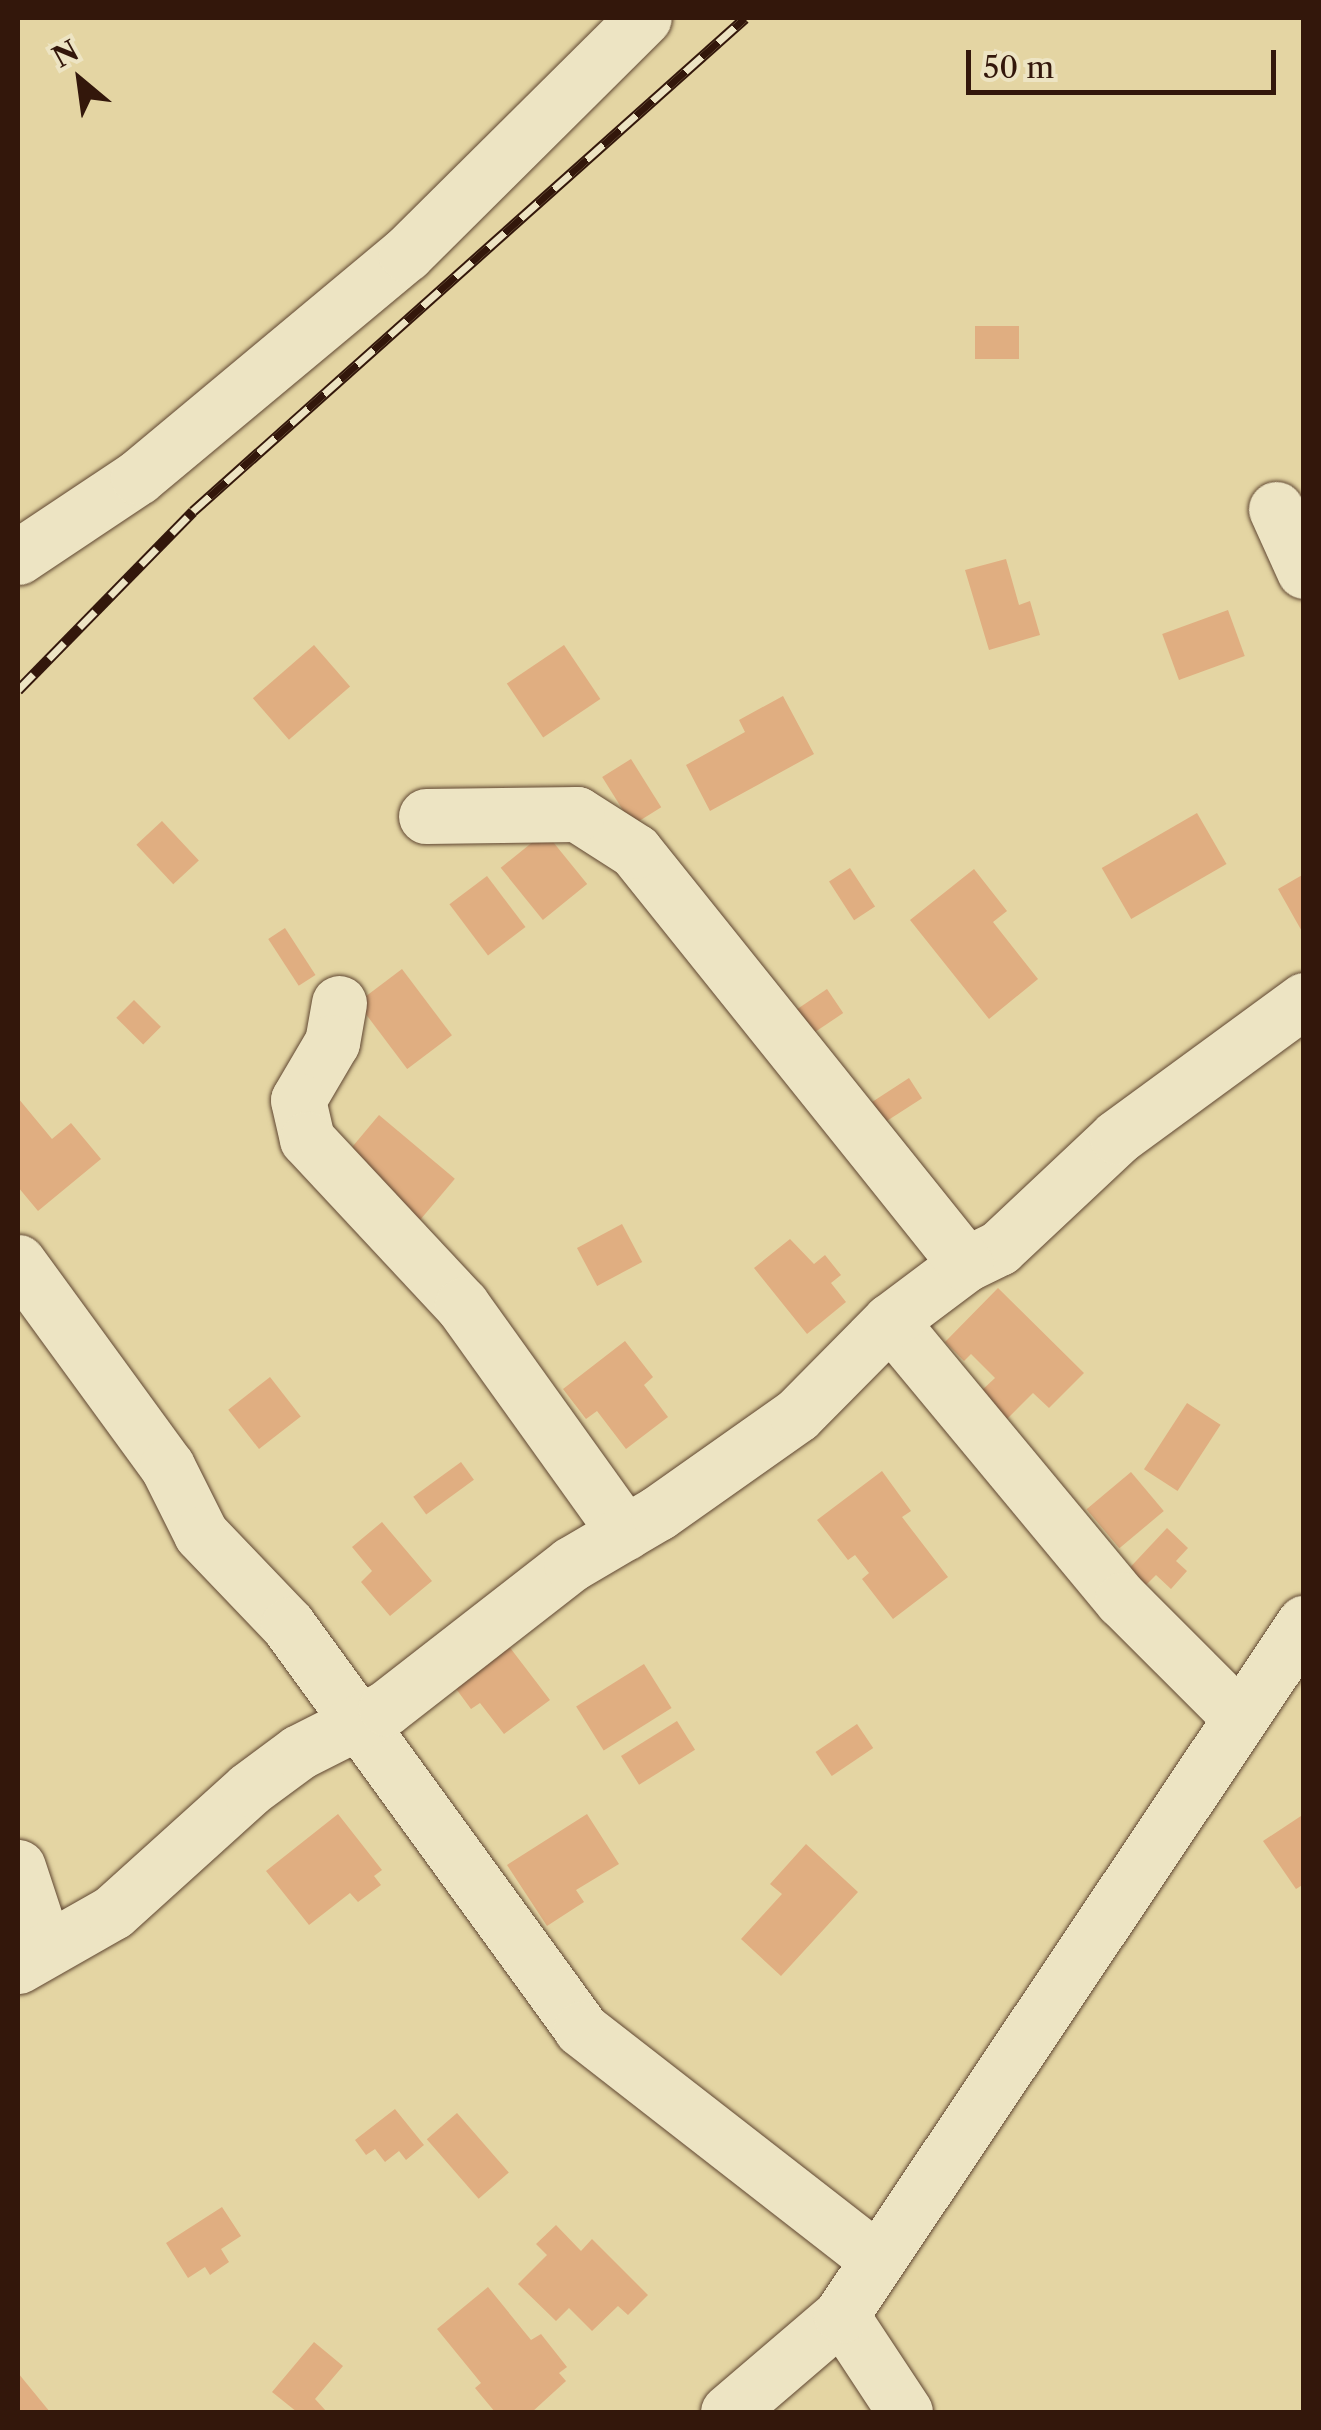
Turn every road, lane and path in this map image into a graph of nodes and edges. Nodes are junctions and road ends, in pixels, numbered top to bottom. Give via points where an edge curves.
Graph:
1 (644, 18) edge
2 (1276, 509) dead end
3 (18, 557) edge
4 (1304, 571) edge
5 (426, 816) dead end
6 (1304, 1000) edge
7 (338, 1002) dead end
8 (18, 1262) edge
9 (966, 1264) junction
10 (890, 1321) junction
11 (625, 1532) junction
12 (1304, 1623) edge
13 (1238, 1716) junction
14 (354, 1723) junction
15 (18, 1867) edge
16 (32, 1957) edge
17 (875, 2258) junction
18 (842, 2314) junction
19 (728, 2412) edge
20 (904, 2412) edge

1 - 3 street via 406,254 138,477
2 - 4 street
5 - 9 street via 578,814 635,851
6 - 9 street via 1117,1137 999,1248
7 - 11 street via 332,1042 298,1100 307,1140 462,1305
8 - 14 street via 166,1466 201,1534 288,1626
9 - 10 street
10 - 11 street via 797,1415
10 - 13 street via 1122,1600
11 - 14 street via 558,1574 386,1708
12 - 13 street
13 - 17 street via 1139,1873
14 - 16 street via 248,1788 112,1912
14 - 17 street via 580,2029
15 - 16 street
17 - 18 street
18 - 19 street
18 - 20 street

